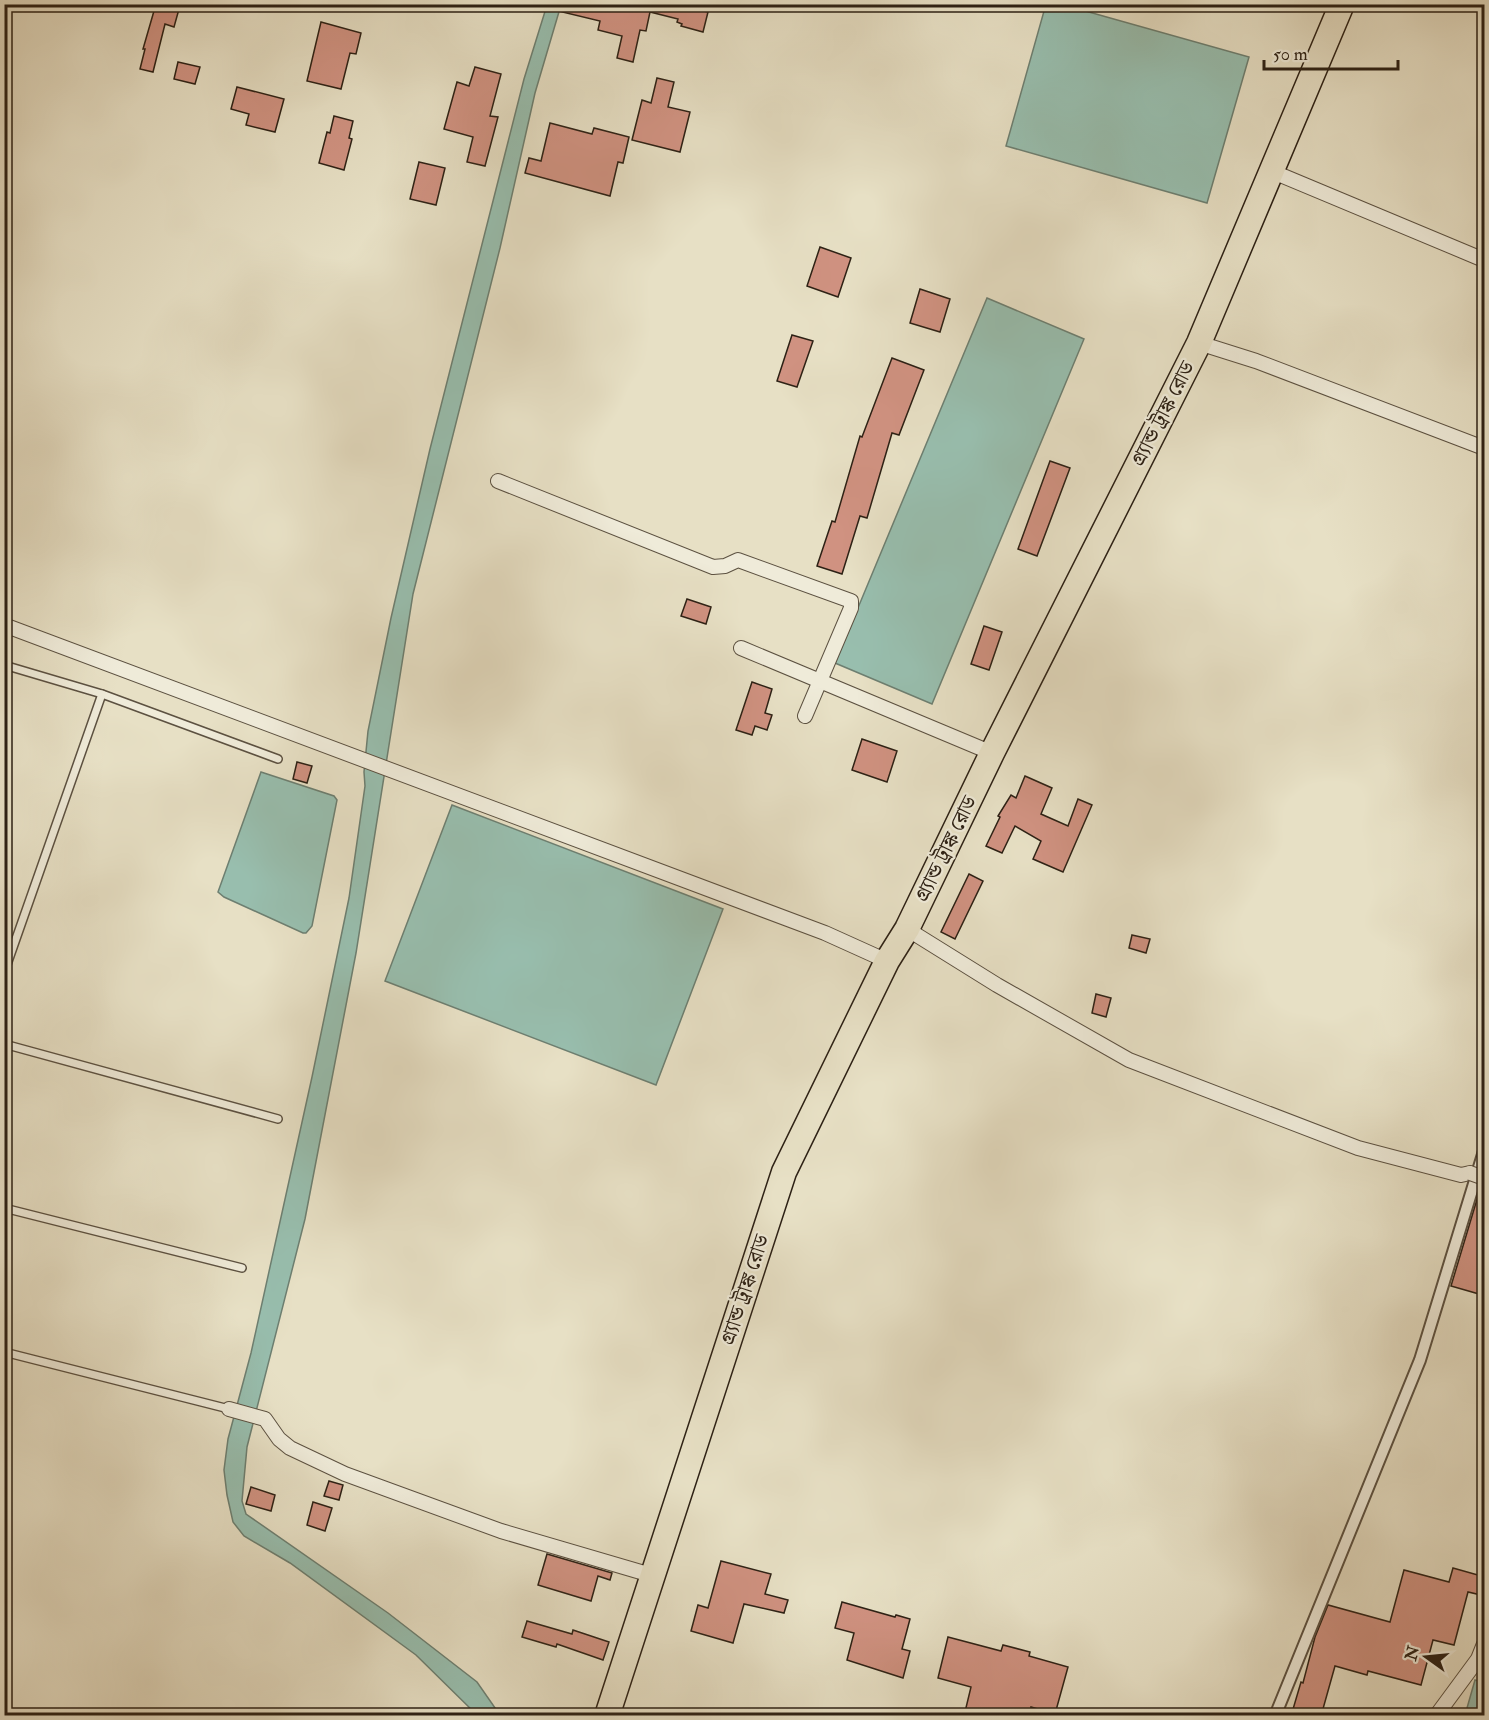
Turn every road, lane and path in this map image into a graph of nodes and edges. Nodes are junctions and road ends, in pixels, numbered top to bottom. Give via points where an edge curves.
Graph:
1 (1342, 4) edge
2 (1271, 171) junction
3 (1485, 260) edge
4 (1199, 343) junction
5 (1485, 448) edge
6 (498, 481) dead end
7 (4, 625) edge
8 (741, 648) dead end
9 (4, 665) edge
10 (820, 681) junction
11 (102, 694) junction
12 (805, 716) dead end
13 (992, 753) junction
14 (278, 759) dead end
15 (907, 929) junction
16 (887, 961) junction
17 (4, 973) edge
18 (4, 1044) edge
19 (278, 1119) dead end
20 (1485, 1151) edge
21 (1484, 1178) edge
22 (4, 1209) edge
23 (243, 1268) dead end
24 (4, 1352) edge
25 (229, 1409) joint
26 (651, 1575) junction
27 (1485, 1644) edge
28 (607, 1716) edge
29 (1275, 1716) edge
30 (1436, 1716) edge

1 - 2 highway, গ্র্যান্ড ট্রাঙ্ক রোড
2 - 3 street
2 - 4 highway, গ্র্যান্ড ট্রাঙ্ক রোড
4 - 5 street via 1257,361
4 - 13 highway, গ্র্যান্ড ট্রাঙ্ক রোড
6 - 10 street via 713,567 738,560 851,601
7 - 16 street via 814,929
8 - 10 street
9 - 11 lane
10 - 12 street
10 - 13 street
11 - 14 lane
11 - 17 lane
13 - 15 highway, গ্র্যান্ড ট্রাঙ্ক রোড
15 - 16 highway, গ্র্যান্ড ট্রাঙ্ক রোড
15 - 21 street, bridge via 1129,1060 1358,1148
16 - 26 highway, গ্র্যান্ড ট্রাঙ্ক রোড via 784,1172
18 - 19 lane
20 - 29 street via 1420,1360
22 - 23 lane
24 - 25 lane
25 - 26 street via 265,1419 290,1448 345,1474 501,1531
26 - 28 highway, গ্র্যান্ড ট্রাঙ্ক রোড
27 - 30 street

